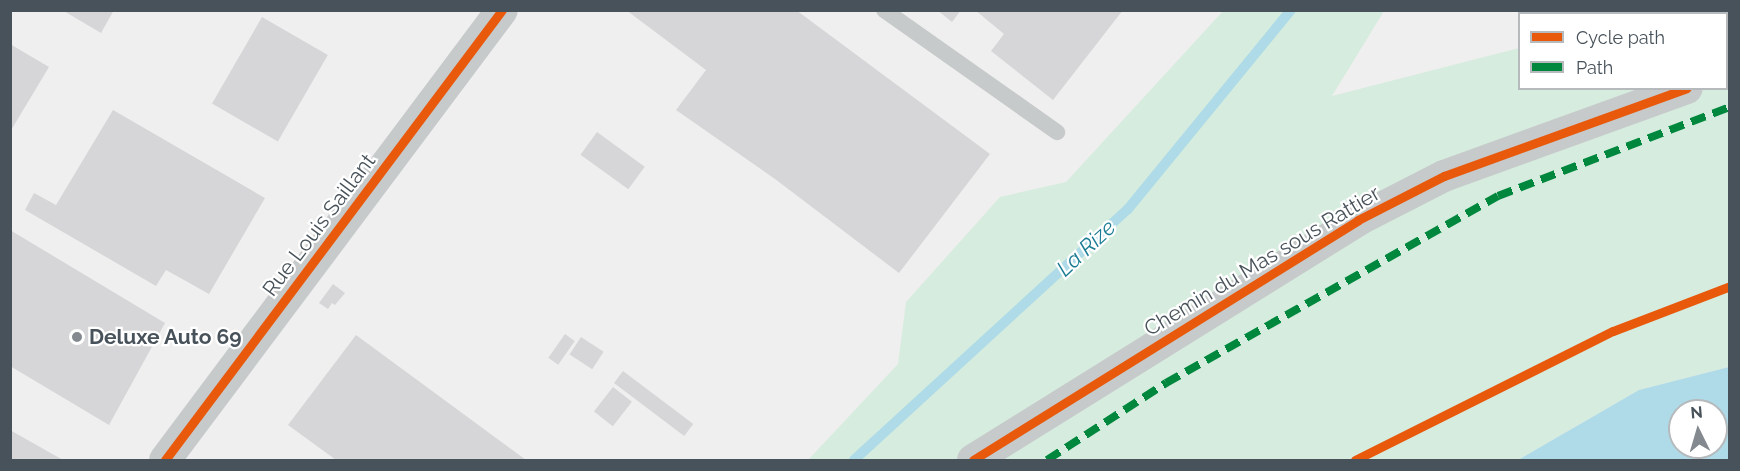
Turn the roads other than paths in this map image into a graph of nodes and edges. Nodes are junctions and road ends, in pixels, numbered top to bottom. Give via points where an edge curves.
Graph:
1 (502, 10) edge
2 (884, 10) edge
3 (1681, 90) edge
4 (1057, 132) dead end
5 (165, 460) edge
6 (973, 460) edge

1 - 5 street, Rue Louis Saillant
2 - 4 lane
3 - 6 street, Chemin du Mas sous Rattier via 1444,176 1358,220

